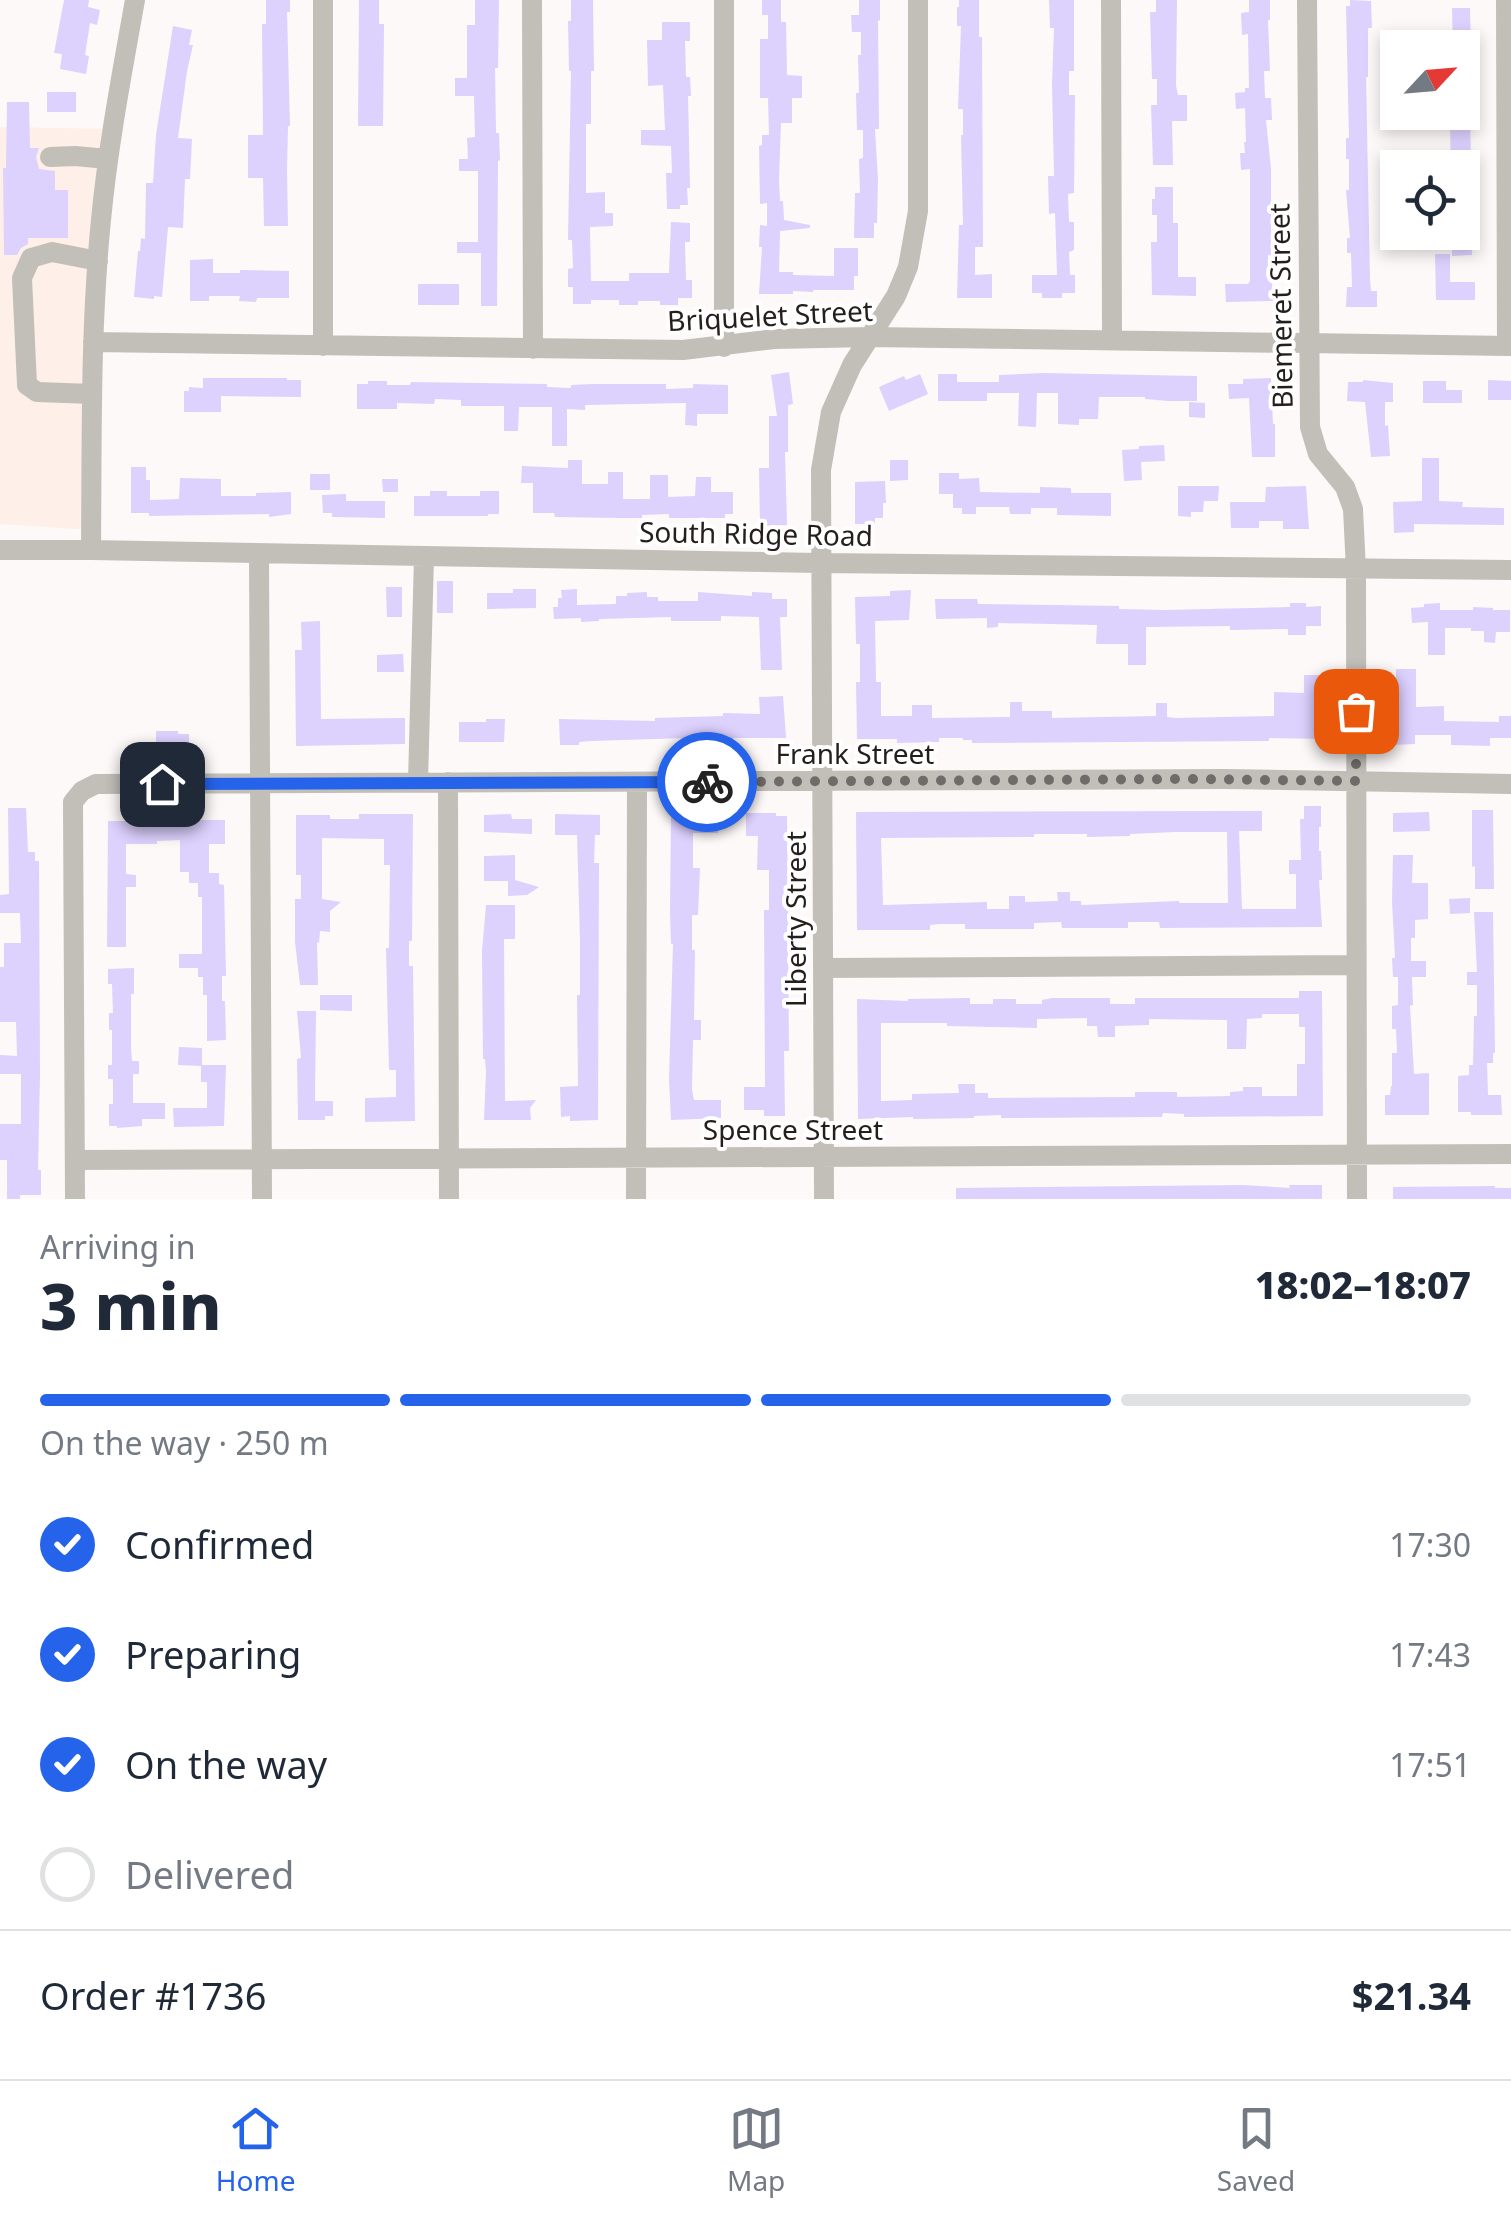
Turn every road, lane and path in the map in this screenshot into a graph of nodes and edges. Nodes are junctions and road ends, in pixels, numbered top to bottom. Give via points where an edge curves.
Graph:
1 (135, 0) edge
2 (322, 0) edge
3 (532, 0) edge
4 (724, 0) edge
5 (918, 0) edge
6 (1112, 0) edge
7 (1307, 0) edge
8 (1506, 0) edge
9 (50, 157) dead end
10 (108, 159) junction
11 (98, 260) junction
12 (870, 337) junction
13 (1112, 340) junction
14 (93, 342) junction
15 (1308, 343) junction
16 (323, 346) junction
17 (724, 346) junction
18 (1509, 346) edge
19 (533, 349) junction
20 (92, 394) junction
21 (0, 550) edge
22 (91, 550) junction
23 (259, 554) junction
24 (424, 556) junction
25 (820, 562) junction
26 (1356, 570) junction
27 (1511, 570) edge
28 (822, 781) junction
29 (1356, 781) junction
30 (261, 782) junction
31 (418, 782) junction
32 (448, 782) junction
33 (636, 782) junction
34 (1511, 784) edge
35 (1356, 966) junction
36 (823, 968) junction
37 (1356, 1154) junction
38 (1511, 1154) edge
39 (824, 1157) junction
40 (636, 1158) junction
41 (448, 1159) junction
42 (75, 1160) junction
43 (262, 1160) junction
44 (75, 1199) edge
45 (262, 1199) edge
46 (448, 1199) edge
47 (636, 1199) edge
48 (824, 1199) edge
49 (1356, 1199) edge

1 - 10 street
2 - 16 street
3 - 19 street
4 - 17 street
5 - 12 street, Liberty Street via 918,210 908,267
6 - 13 street
7 - 15 street, Biemeret Street
8 - 18 street
9 - 10 street
10 - 11 street
11 - 14 street
11 - 20 street via 52,252 31,258 22,278 27,386
12 - 13 street, Briquelet Street
12 - 17 street, Briquelet Street
12 - 25 street, Liberty Street via 832,412 820,470
13 - 15 street, Briquelet Street
14 - 16 street, Briquelet Street
14 - 20 street
15 - 18 street, Briquelet Street
15 - 26 street, Biemeret Street via 1310,427 1318,454 1345,486 1354,509
16 - 19 street, Briquelet Street
17 - 19 street, Briquelet Street
20 - 22 street
21 - 22 street, South Ridge Road
22 - 23 street, South Ridge Road
23 - 24 street, South Ridge Road
23 - 30 street
24 - 25 street, South Ridge Road
24 - 31 street
25 - 26 street, South Ridge Road
25 - 28 street, Liberty Street
26 - 27 street, South Ridge Road
26 - 29 street, Biemeret Street
28 - 29 street, Frank Street
28 - 33 street, Frank Street
28 - 36 street, Liberty Street
29 - 34 street, Frank Street
29 - 35 street, Biemeret Street
30 - 31 street, Frank Street
30 - 42 street, Frank Street via 96,784 74,802
30 - 43 street
31 - 32 street, Frank Street
32 - 33 street, Frank Street
32 - 41 street
33 - 40 street
35 - 36 street
35 - 37 street, Biemeret Street
36 - 39 street, Liberty Street
37 - 38 street, Spence Street
37 - 39 street, Spence Street
37 - 49 street, Biemeret Street
39 - 40 street, Spence Street
39 - 48 street, Liberty Street
40 - 41 street, Spence Street
40 - 47 street
41 - 43 street, Spence Street
41 - 46 street
42 - 43 street, Spence Street
42 - 44 street
43 - 45 street

